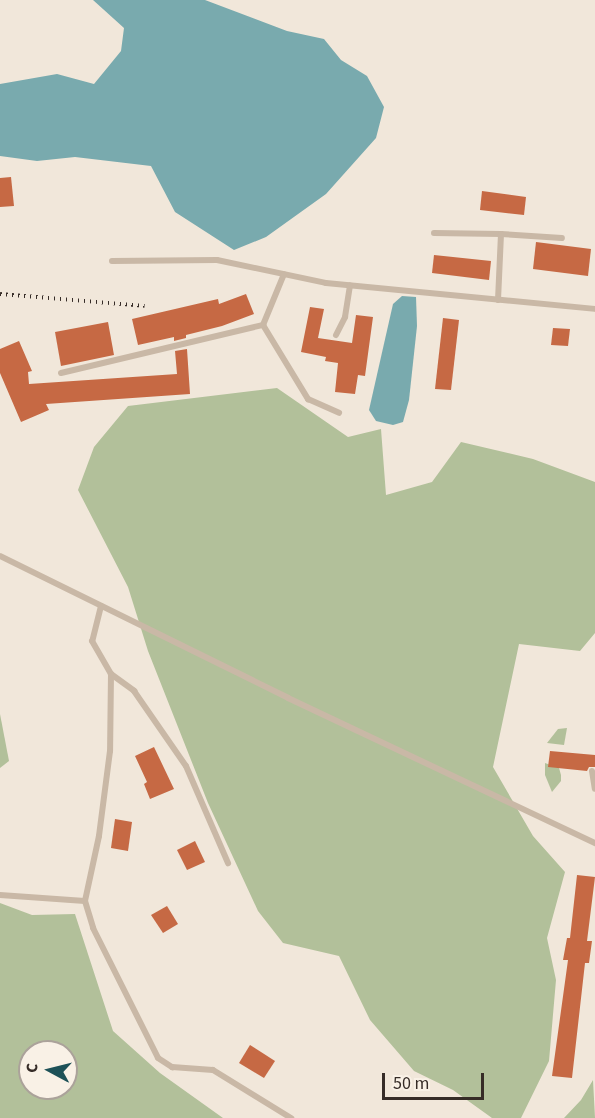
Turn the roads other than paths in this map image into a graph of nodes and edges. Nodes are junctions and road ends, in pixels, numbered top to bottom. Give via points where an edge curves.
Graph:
1 (434, 233) dead end
2 (501, 234) junction
3 (562, 238) dead end
4 (112, 261) dead end
5 (284, 274) junction
6 (350, 285) junction
7 (498, 300) junction
8 (595, 309) edge
9 (263, 325) junction
10 (336, 335) dead end
11 (61, 373) dead end
12 (339, 413) dead end
13 (0, 556) edge
14 (101, 606) junction
15 (111, 674) junction
16 (592, 771) dead end
17 (595, 789) edge
18 (595, 843) edge
19 (228, 863) dead end
20 (0, 895) edge
21 (85, 901) junction
22 (291, 1118) edge

1 - 2 lane
2 - 3 lane
2 - 7 lane
4 - 5 lane via 217,260
5 - 6 lane
5 - 9 lane
6 - 7 lane
6 - 10 lane via 345,317
7 - 8 lane
9 - 11 lane
9 - 12 lane via 308,399
13 - 14 lane
14 - 15 lane via 92,640
14 - 18 lane
15 - 19 lane via 134,691 186,766
15 - 21 lane via 110,751 99,836
16 - 17 lane
20 - 21 lane
21 - 22 lane via 93,928 158,1058 172,1067 213,1070

